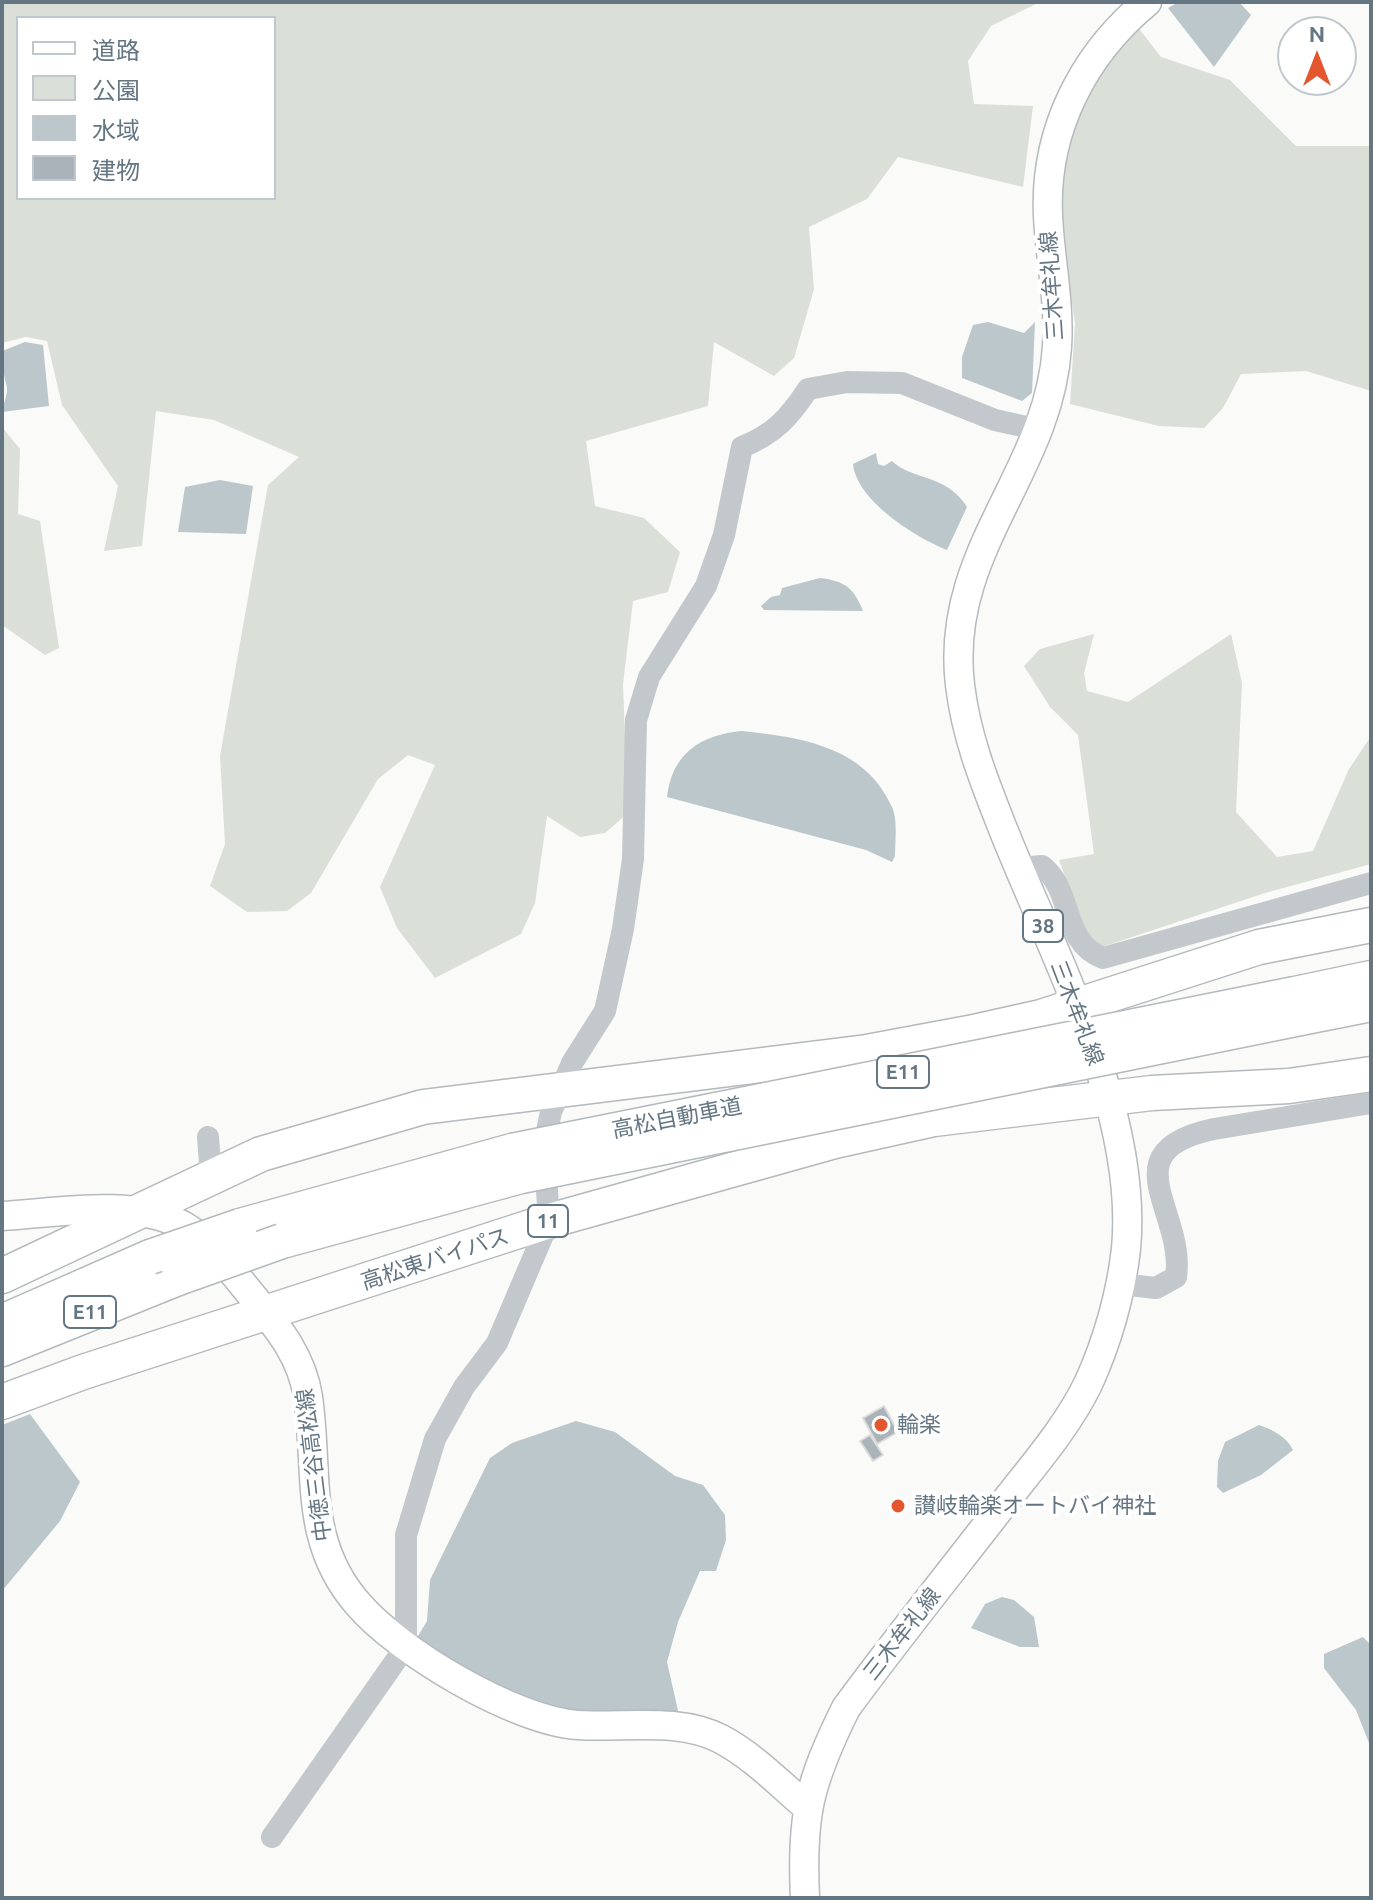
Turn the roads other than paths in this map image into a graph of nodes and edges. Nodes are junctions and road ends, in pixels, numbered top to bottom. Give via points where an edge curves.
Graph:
1 (1147, 2) edge
2 (1040, 430) junction
3 (1019, 868) junction
4 (1371, 883) edge
5 (1371, 925) edge
6 (1371, 978) edge
7 (1371, 1004) edge
8 (1297, 1006) junction
9 (1075, 1007) junction
10 (1371, 1074) edge
11 (562, 1088) junction
12 (1110, 1097) junction
13 (1371, 1103) edge
14 (208, 1137) dead end
15 (516, 1164) junction
16 (211, 1177) junction
17 (136, 1212) junction
18 (2, 1216) edge
19 (549, 1221) junction
20 (2, 1276) edge
21 (1120, 1284) junction
22 (266, 1313) junction
23 (2, 1322) edge
24 (2, 1349) edge
25 (2, 1402) edge
26 (406, 1646) junction
27 (807, 1807) junction
28 (272, 1837) dead end
29 (805, 1898) edge

1 - 2 main road, 三木牟礼線 / 38 via 1088,65 1060,127 1047,209 1057,350
2 - 3 main road, 三木牟礼線 / 38 via 969,580 957,651 973,750
2 - 11 street via 995,420 902,383 847,382 808,389 786,421 742,447 724,535 706,586 649,677 636,720 633,859 623,929 605,1011
3 - 4 street via 1042,866 1054,875 1078,943 1103,958
3 - 9 main road, 三木牟礼線 / 38
5 - 9 highway via 1259,947
6 - 8 highway, 高松自動車道 / E11
7 - 8 highway, 高松自動車道 / E11
8 - 15 highway, 高松自動車道 / E11, bridge
9 - 11 highway via 867,1052
9 - 12 main road, 三木牟礼線 / 38
10 - 12 highway, 高松東バイパス via 1289,1086
11 - 16 highway via 423,1107 261,1154
11 - 19 street via 544,1146
12 - 19 highway, 高松東バイパス / 11 via 934,1119
12 - 21 main road, 三木牟礼線 / 38 via 1127,1199
13 - 21 street via 1191,1133 1168,1145 1155,1167 1179,1255 1176,1277 1156,1288
14 - 16 street
15 - 23 highway, 高松自動車道 / E11, bridge via 240,1226 150,1257
15 - 24 highway, 高松自動車道 / E11, bridge via 178,1278
16 - 17 highway
17 - 18 main road, 中徳三谷高松線
17 - 20 highway
17 - 22 main road, 中徳三谷高松線 via 181,1224 212,1247
19 - 22 highway, 高松東バイパス / 11
19 - 26 street via 497,1343 435,1439 406,1535
21 - 27 main road, 三木牟礼線 / 38 via 1087,1385 1056,1435 846,1708 821,1758
22 - 25 highway, 高松東バイパス / 11
22 - 26 main road, 中徳三谷高松線 via 302,1370 322,1545 337,1577 360,1606
26 - 27 main road, 中徳三谷高松線 via 506,1706 549,1721 688,1728 720,1739
26 - 28 street
27 - 29 main road, 三木牟礼線 / 38 via 802,1840

